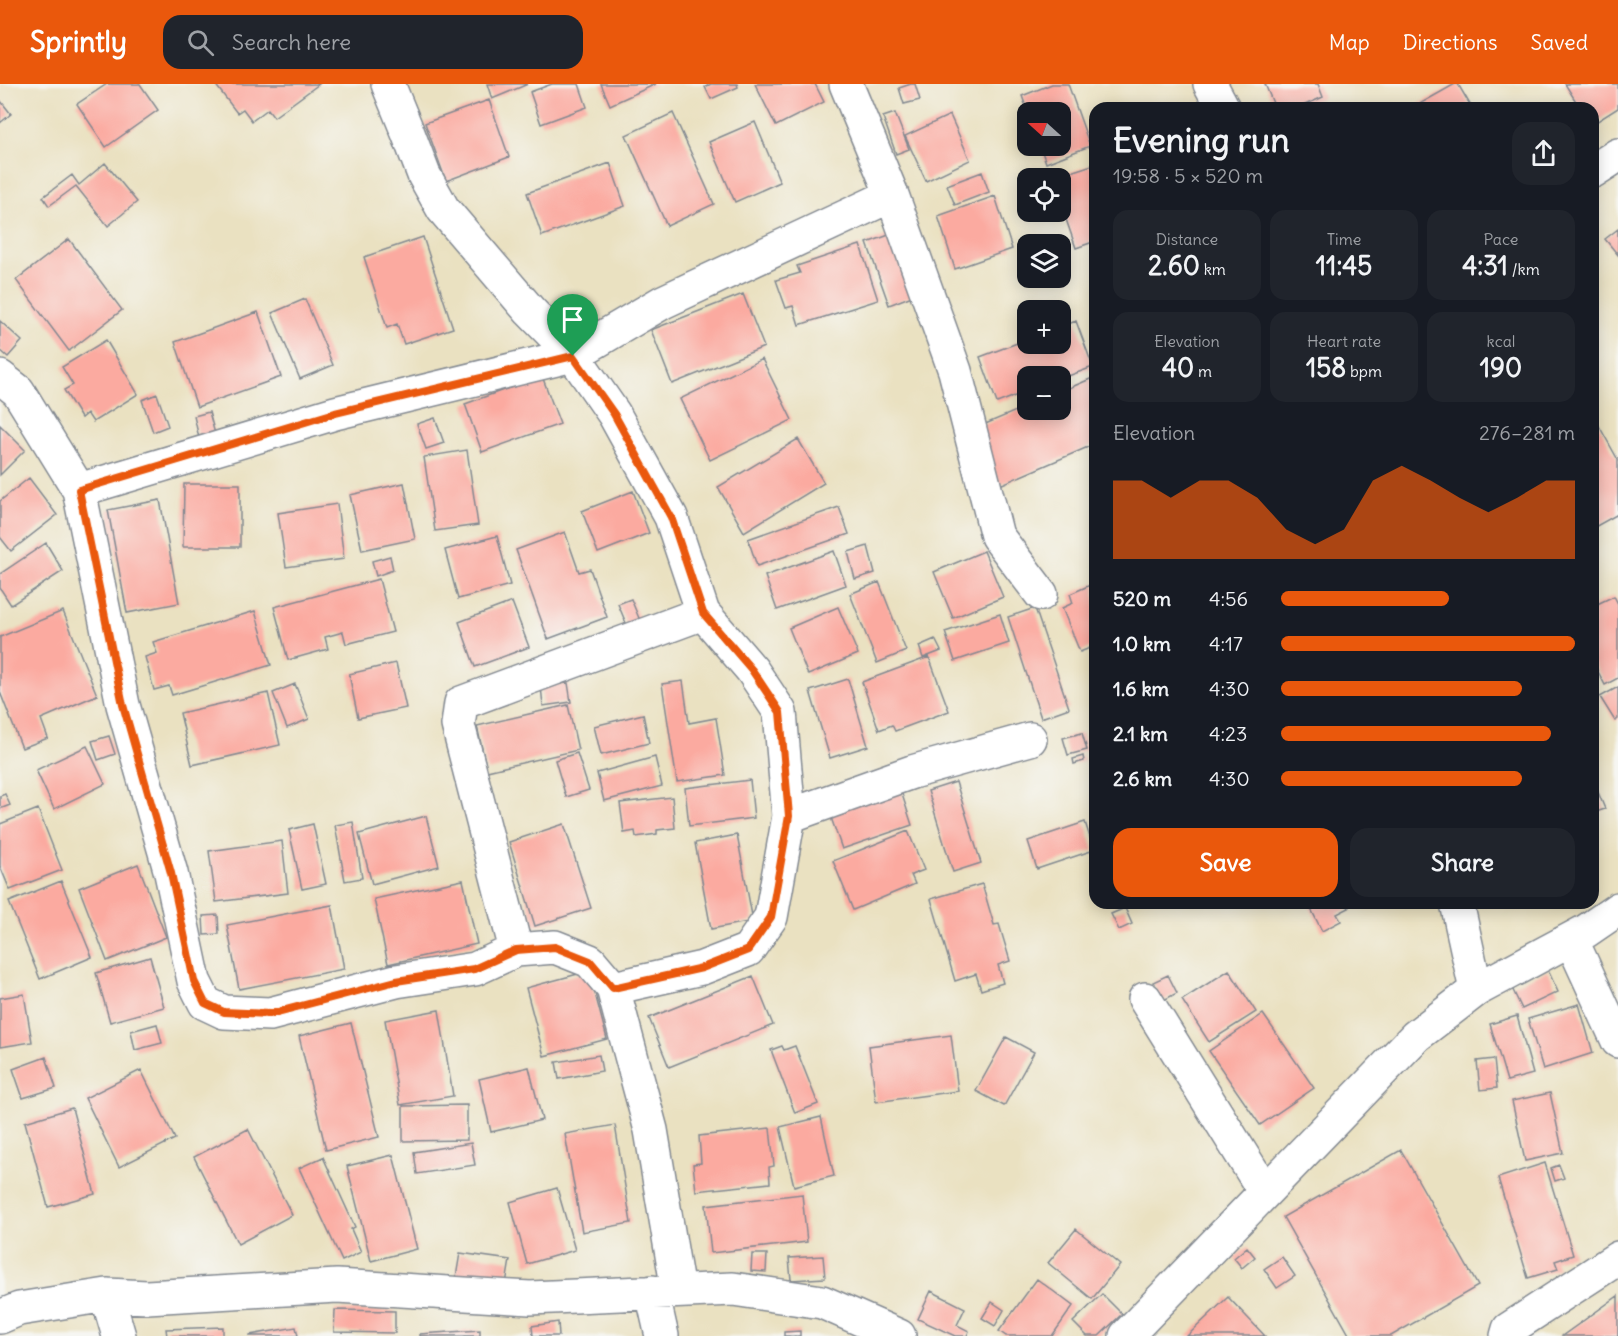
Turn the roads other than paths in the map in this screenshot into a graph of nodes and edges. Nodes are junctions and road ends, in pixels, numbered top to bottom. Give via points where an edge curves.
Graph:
1 (388, 84) edge
2 (846, 84) edge
3 (1210, 84) edge
4 (1220, 102) edge
5 (1618, 155) edge
6 (1599, 167) edge
7 (892, 195) junction
8 (573, 356) junction
9 (0, 377) edge
10 (79, 490) junction
11 (1041, 594) dead end
12 (703, 613) junction
13 (1030, 739) dead end
14 (789, 816) junction
15 (1458, 909) edge
16 (1618, 909) edge
17 (1571, 939) junction
18 (516, 950) junction
19 (613, 988) junction
20 (1476, 990) junction
21 (1145, 999) dead end
22 (1618, 1041) edge
23 (1265, 1192) junction
24 (1618, 1258) edge
25 (665, 1292) junction
26 (107, 1295) junction
27 (0, 1317) edge
28 (119, 1336) edge
29 (662, 1336) edge
30 (899, 1336) edge
31 (1126, 1336) edge
32 (1507, 1336) edge

1 - 8 street via 424,175 443,209
2 - 7 street
3 - 4 street
5 - 6 street
7 - 8 street via 663,302
7 - 11 street via 955,371 997,536
8 - 10 street via 335,413
8 - 12 street via 614,414 671,517
9 - 10 street via 18,392
10 - 18 street via 123,705 171,873 194,981 205,1003 224,1012 270,1014 396,981 474,969
12 - 14 street via 752,670 780,712
12 - 18 street via 461,703 458,724
13 - 14 street via 912,772
14 - 19 street via 771,917 748,950 702,968
15 - 20 street
16 - 17 street
17 - 20 street
17 - 22 street
18 - 19 street via 555,947 590,961
19 - 25 street via 651,1130
20 - 23 street via 1416,1036
21 - 23 street
23 - 31 street
24 - 32 street via 1509,1329
25 - 26 street via 530,1298 337,1286 147,1297
25 - 29 street
25 - 30 street via 733,1289 822,1302
26 - 27 street via 19,1309
26 - 28 street

